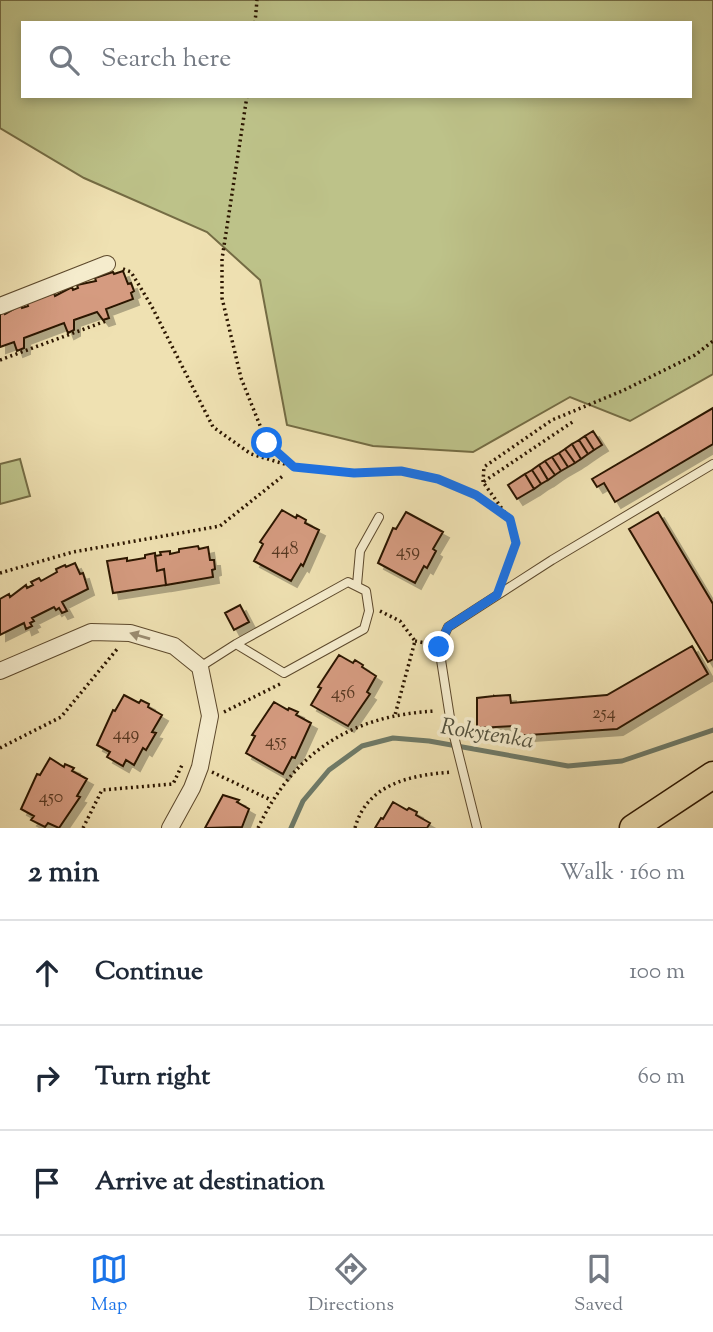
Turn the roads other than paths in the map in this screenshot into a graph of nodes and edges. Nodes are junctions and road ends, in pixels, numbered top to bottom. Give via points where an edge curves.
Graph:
1 (107, 264) road end
2 (0, 306) edge
3 (713, 464) edge
4 (379, 517) dead end
5 (357, 585) junction
6 (236, 644) junction
7 (200, 667) junction
8 (0, 671) edge
9 (713, 775) edge
10 (170, 828) edge
11 (477, 828) edge
12 (633, 828) edge

1 - 2 street
3 - 11 lane via 448,627 439,647 460,768
4 - 5 lane via 360,551
5 - 6 lane via 348,582
5 - 6 lane via 366,592 369,611 364,629 284,673
6 - 7 lane
7 -> 8 street via 174,646 130,633 91,632
7 - 10 street via 210,716 200,767
9 - 12 main road

